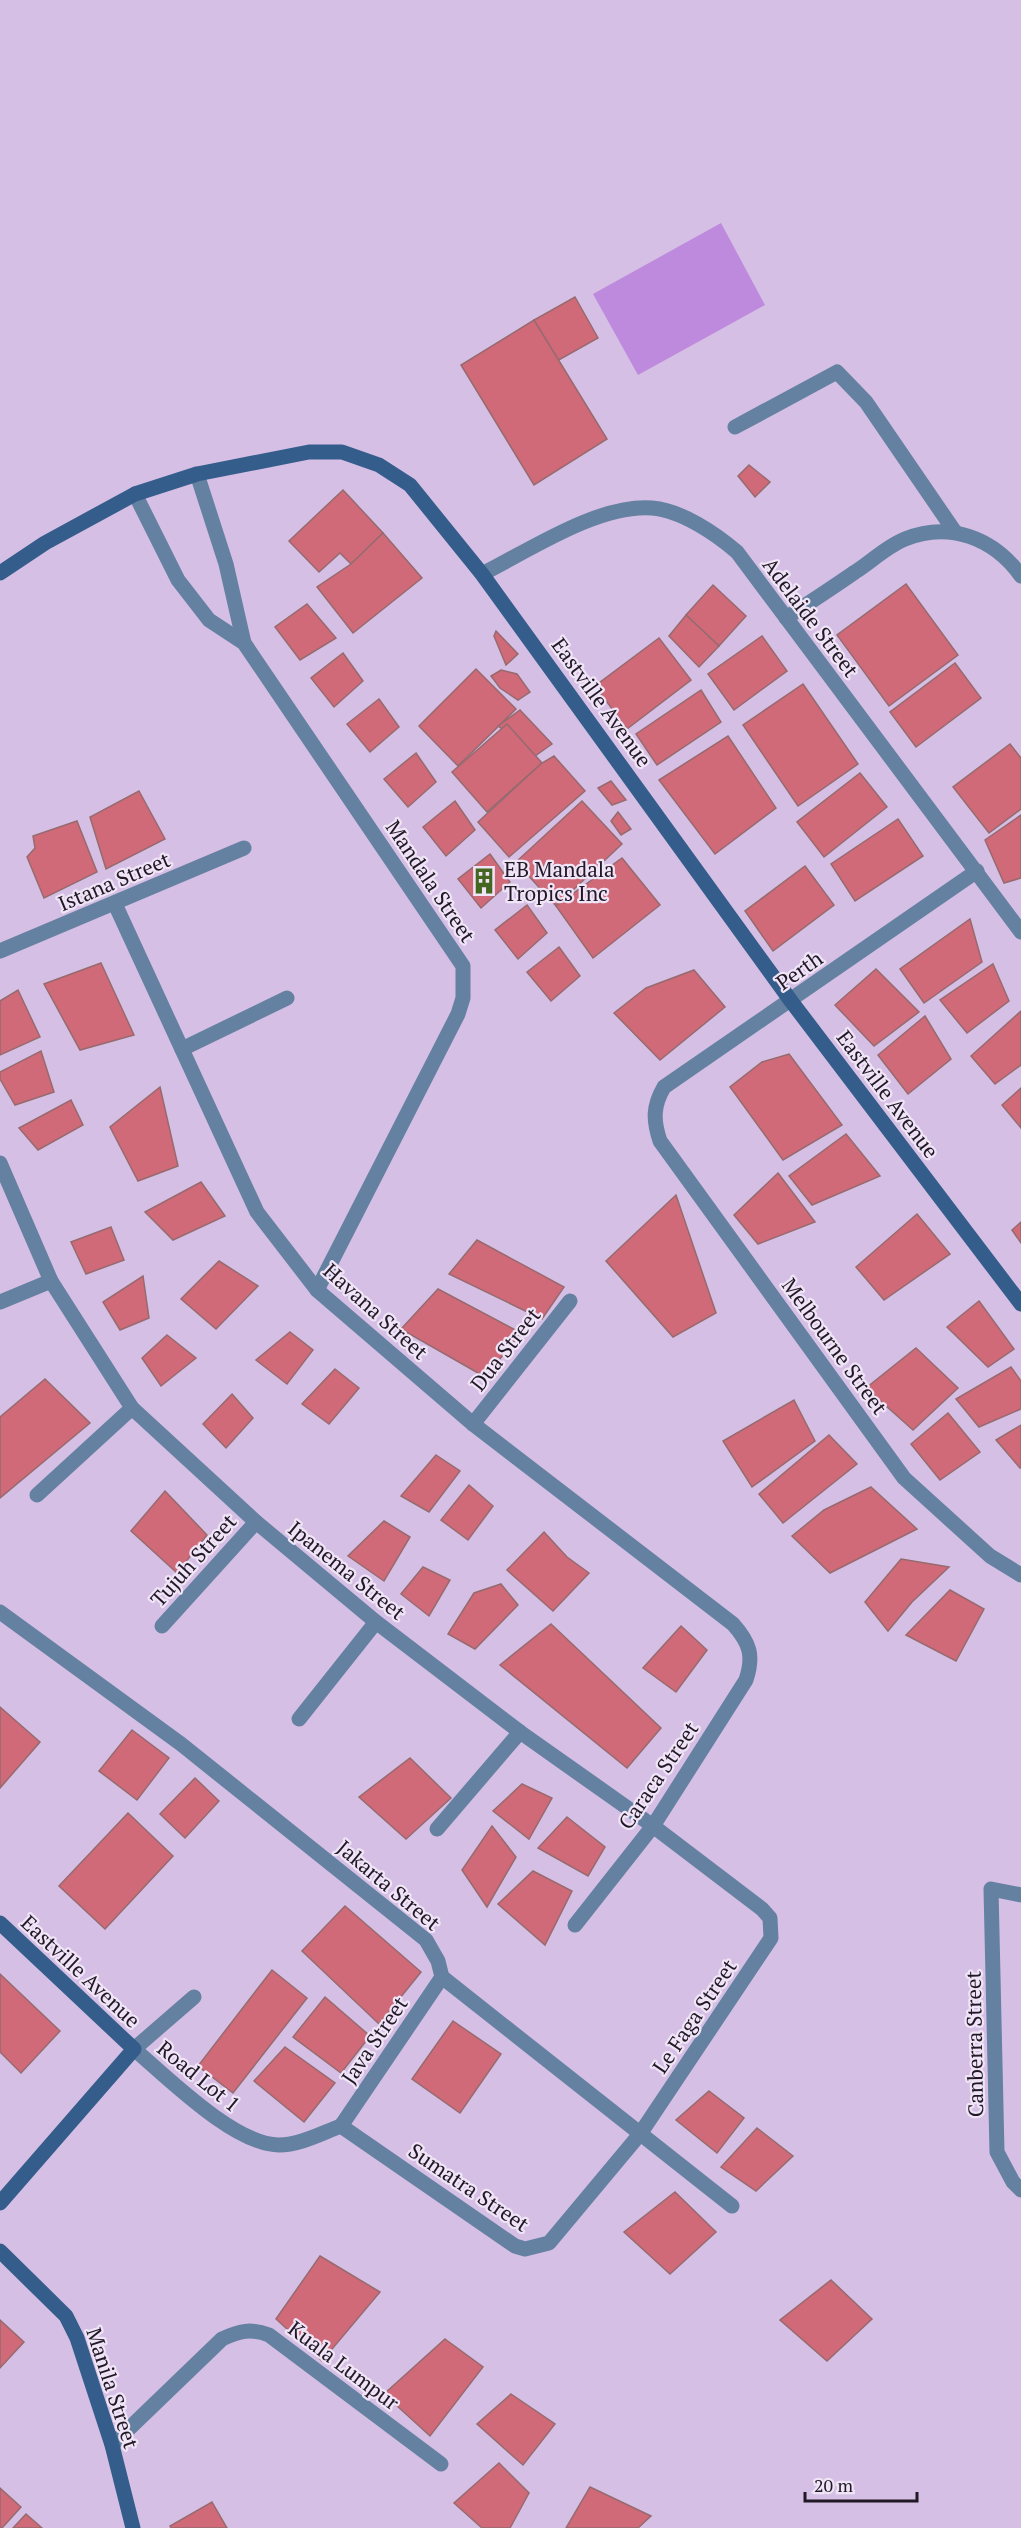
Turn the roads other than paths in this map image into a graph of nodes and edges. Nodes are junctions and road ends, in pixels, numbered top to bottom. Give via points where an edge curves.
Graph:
1 (735, 427) dead end
2 (197, 474) junction
3 (135, 494) junction
4 (955, 532) junction
5 (0, 573) edge
6 (482, 574) junction
7 (1021, 576) edge
8 (786, 618) junction
9 (244, 643) junction
10 (244, 848) dead end
11 (977, 871) junction
12 (115, 904) junction
13 (1021, 932) edge
14 (0, 951) edge
15 (287, 998) dead end
16 (791, 1001) junction
17 (182, 1049) junction
18 (654, 1110) joint
19 (0, 1163) edge
20 (51, 1281) junction
21 (317, 1290) junction
22 (570, 1301) dead end
23 (0, 1302) edge
24 (1021, 1305) edge
25 (132, 1408) junction
26 (473, 1424) junction
27 (37, 1495) dead end
28 (256, 1522) junction
29 (1021, 1575) edge
30 (0, 1612) edge
31 (376, 1622) junction
32 (162, 1626) dead end
33 (746, 1639) joint
34 (299, 1719) dead end
35 (520, 1732) junction
36 (653, 1826) junction
37 (437, 1829) dead end
38 (1021, 1895) edge
39 (770, 1918) joint
40 (0, 1923) edge
41 (575, 1925) dead end
42 (442, 1977) junction
43 (194, 1996) dead end
44 (134, 2049) junction
45 (341, 2126) junction
46 (640, 2134) junction
47 (1021, 2190) edge
48 (0, 2203) edge
49 (732, 2206) dead end
50 (0, 2251) edge
51 (112, 2445) junction
52 (441, 2464) dead end
53 (133, 2528) edge

1 - 4 street via 837,372 866,402
2 - 3 street, Eastville Avenue
2 - 6 street, Eastville Avenue via 309,452 342,452 379,465 410,485
2 - 9 street via 226,564
3 - 5 street, Eastville Avenue via 45,543
3 - 9 street via 178,580 209,620
4 - 7 street via 982,539
4 - 8 street via 929,532 903,540
6 - 8 street, Adelaide Street via 598,515 653,508 694,522 718,536 737,552
6 - 16 street, Eastville Avenue
8 - 11 street, Adelaide Street
9 - 21 street, Mandala Street via 463,966 463,998 458,1014
10 - 12 street, Istana Street
11 - 13 street, Adelaide Street
11 - 16 street, Perth
12 - 14 street, Istana Street
12 - 17 street, Havana Street
15 - 17 street
16 - 18 street, Perth via 664,1087
16 - 24 street, Eastville Avenue
17 - 21 street, Havana Street via 257,1212
18 - 29 street, Melbourne Street via 660,1141 904,1478 990,1556
19 - 20 street, Ipanema Street
20 - 23 street
20 - 25 street, Ipanema Street
21 - 26 street, Havana Street
22 - 26 street, Dua Street
25 - 27 street
25 - 28 street, Ipanema Street
26 - 33 street, Havana Street via 734,1624
28 - 31 street, Ipanema Street
28 - 32 street, Tujuh Street
30 - 42 street, Jakarta Street via 181,1744 426,1940
31 - 34 street
31 - 35 street, Ipanema Street
33 - 36 street, Caraca Street via 751,1653 746,1680
35 - 36 street, Ipanema Street
35 - 37 street
36 - 39 street, Ipanema Street
36 - 41 street, Caraca Street
38 - 47 street, Canberra Street via 991,1889 997,2152
39 - 46 street, Le Faga Street via 771,1938
40 - 44 street, Eastville Avenue
42 - 45 street, Java Street
42 - 46 street
43 - 44 street
44 - 45 street, Road Lot 1 via 230,2129 265,2144 294,2144
44 - 48 street
45 - 46 street, Sumatra Street via 515,2246 525,2249 549,2243
46 - 49 street
50 - 51 street, Manila Street via 66,2316 81,2347
51 - 52 street, Kuala Lumpur via 222,2339 239,2331 256,2330 269,2335
51 - 53 street, Manila Street

